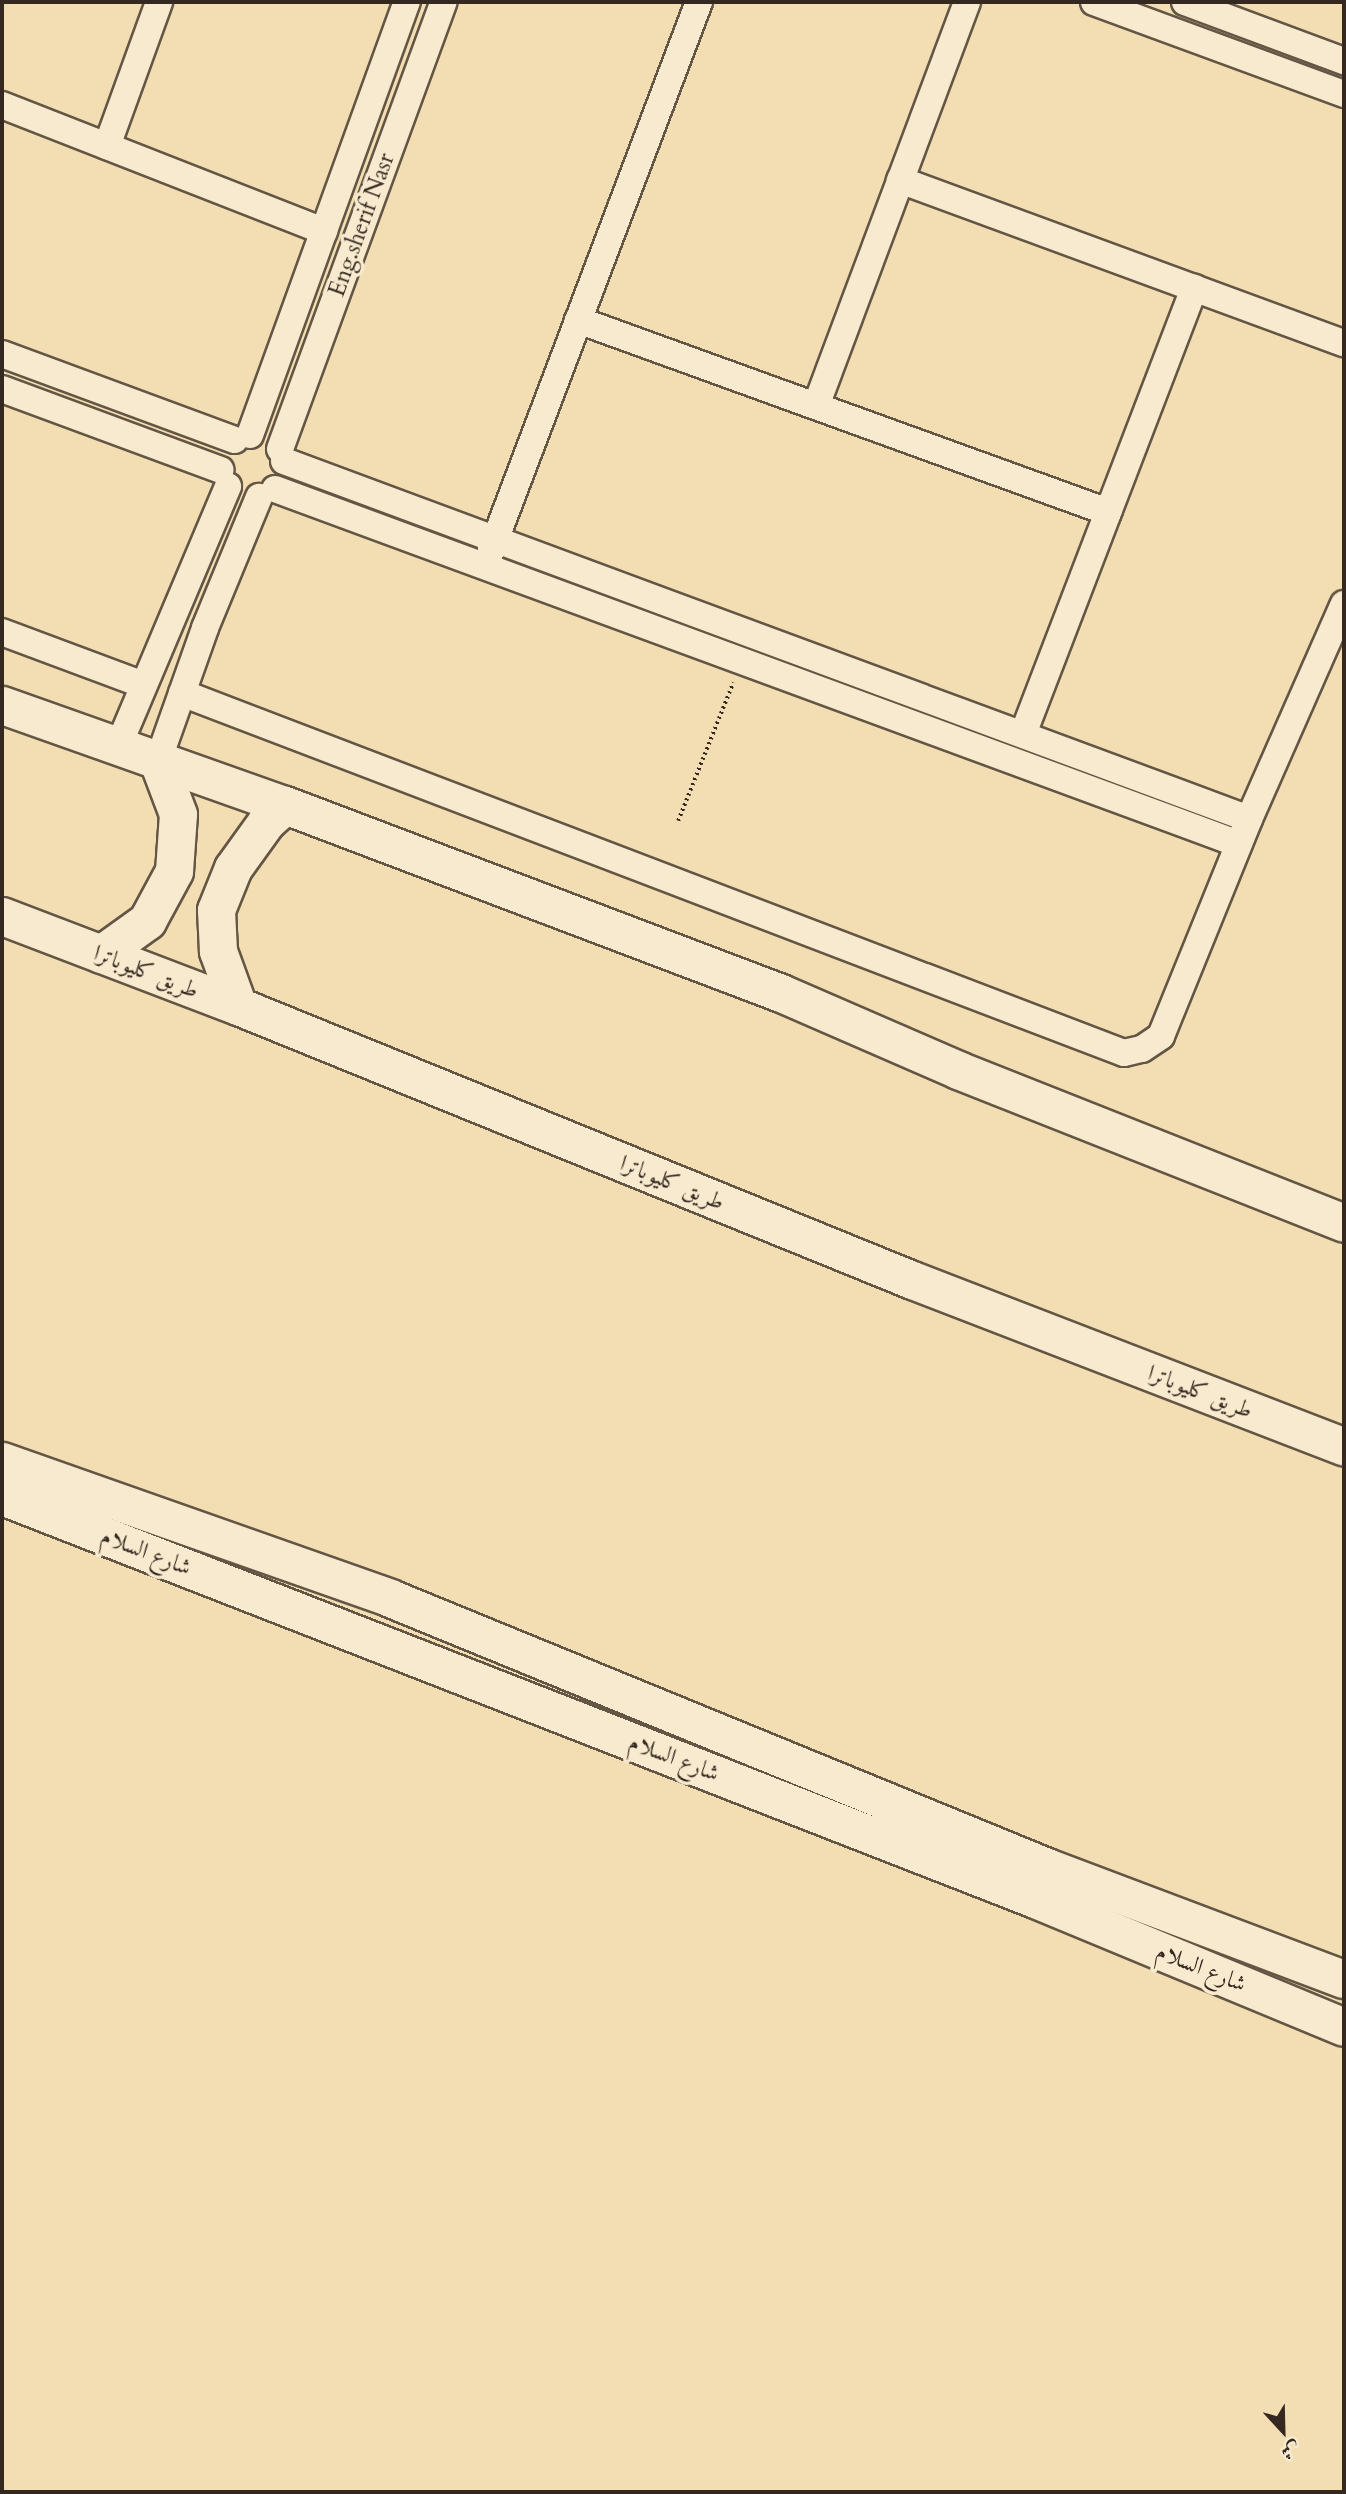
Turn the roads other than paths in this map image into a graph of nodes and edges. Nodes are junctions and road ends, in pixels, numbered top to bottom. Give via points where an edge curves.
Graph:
1 (159, 2) edge
2 (699, 2) edge
3 (967, 2) edge
4 (1094, 2) edge
5 (1185, 2) edge
6 (406, 6) edge
7 (440, 12) edge
8 (1344, 61) edge
9 (1344, 94) edge
10 (2, 105) edge
11 (107, 146) junction
12 (900, 180) junction
13 (324, 231) junction
14 (1194, 288) junction
15 (578, 320) junction
16 (1344, 343) edge
17 (2, 354) edge
18 (2, 388) edge
19 (816, 406) junction
20 (243, 437) junction
21 (282, 455) junction
22 (224, 478) junction
23 (267, 493) junction
24 (1108, 512) junction
25 (494, 541) junction
26 (484, 568) junction
27 (1344, 604) edge
28 (173, 617) junction
29 (205, 628) junction
30 (2, 632) edge
31 (141, 684) junction
32 (182, 693) junction
33 (2, 705) edge
34 (1023, 734) junction
35 (1052, 745) junction
36 (118, 747) junction
37 (158, 761) junction
38 (1040, 771) junction
39 (285, 805) junction
40 (1249, 819) junction
41 (1239, 844) junction
42 (2, 916) edge
43 (101, 954) junction
44 (238, 1006) junction
45 (1344, 1223) edge
46 (1344, 1447) edge
47 (2, 1461) edge
48 (2, 1496) edge
49 (1041, 1883) junction
50 (1344, 1979) edge
51 (1344, 2027) edge

1 - 11 street
2 - 15 street
3 - 12 street
4 - 9 street
5 - 8 street
6 - 7 street
6 - 13 street
7 - 21 street, Eng.sherif Nasr
10 - 11 street
11 - 13 street
12 - 14 street
12 - 19 street
13 - 20 street
14 - 16 street
14 - 24 street
15 - 19 street
15 - 25 street
17 - 20 street
18 - 22 street
19 - 24 street
20 - 21 street via 270,439
20 - 22 street via 225,450
21 - 23 street via 284,474
21 - 25 street
22 - 23 street via 242,496
22 - 28 street
23 - 26 street
23 - 29 street
24 - 34 street
25 - 26 street
25 - 34 street
26 - 38 street
27 - 40 street
28 - 29 street
28 - 31 street
29 - 32 street
30 - 31 street
31 - 36 street
32 - 37 street
32 - 41 street via 1115,1053 1142,1049 1161,1037
33 - 36 main road
34 - 35 street
35 - 38 street
35 - 40 street
36 - 37 main road
37 - 39 main road
37 - 43 main road via 178,814 174,871 147,921
38 - 41 street
39 - 44 main road via 233,868 216,910 218,951
39 - 45 main road via 781,993 971,1076
40 - 41 street
42 - 43 main road, طريق كليوباترا
43 - 44 main road, طريق كليوباترا
44 - 46 main road, طريق كليوباترا via 912,1280
47 - 49 main road, شارع السلام via 402,1602
48 - 49 main road, شارع السلام
49 - 50 main road, شارع السلام
49 - 51 main road, شارع السلام

